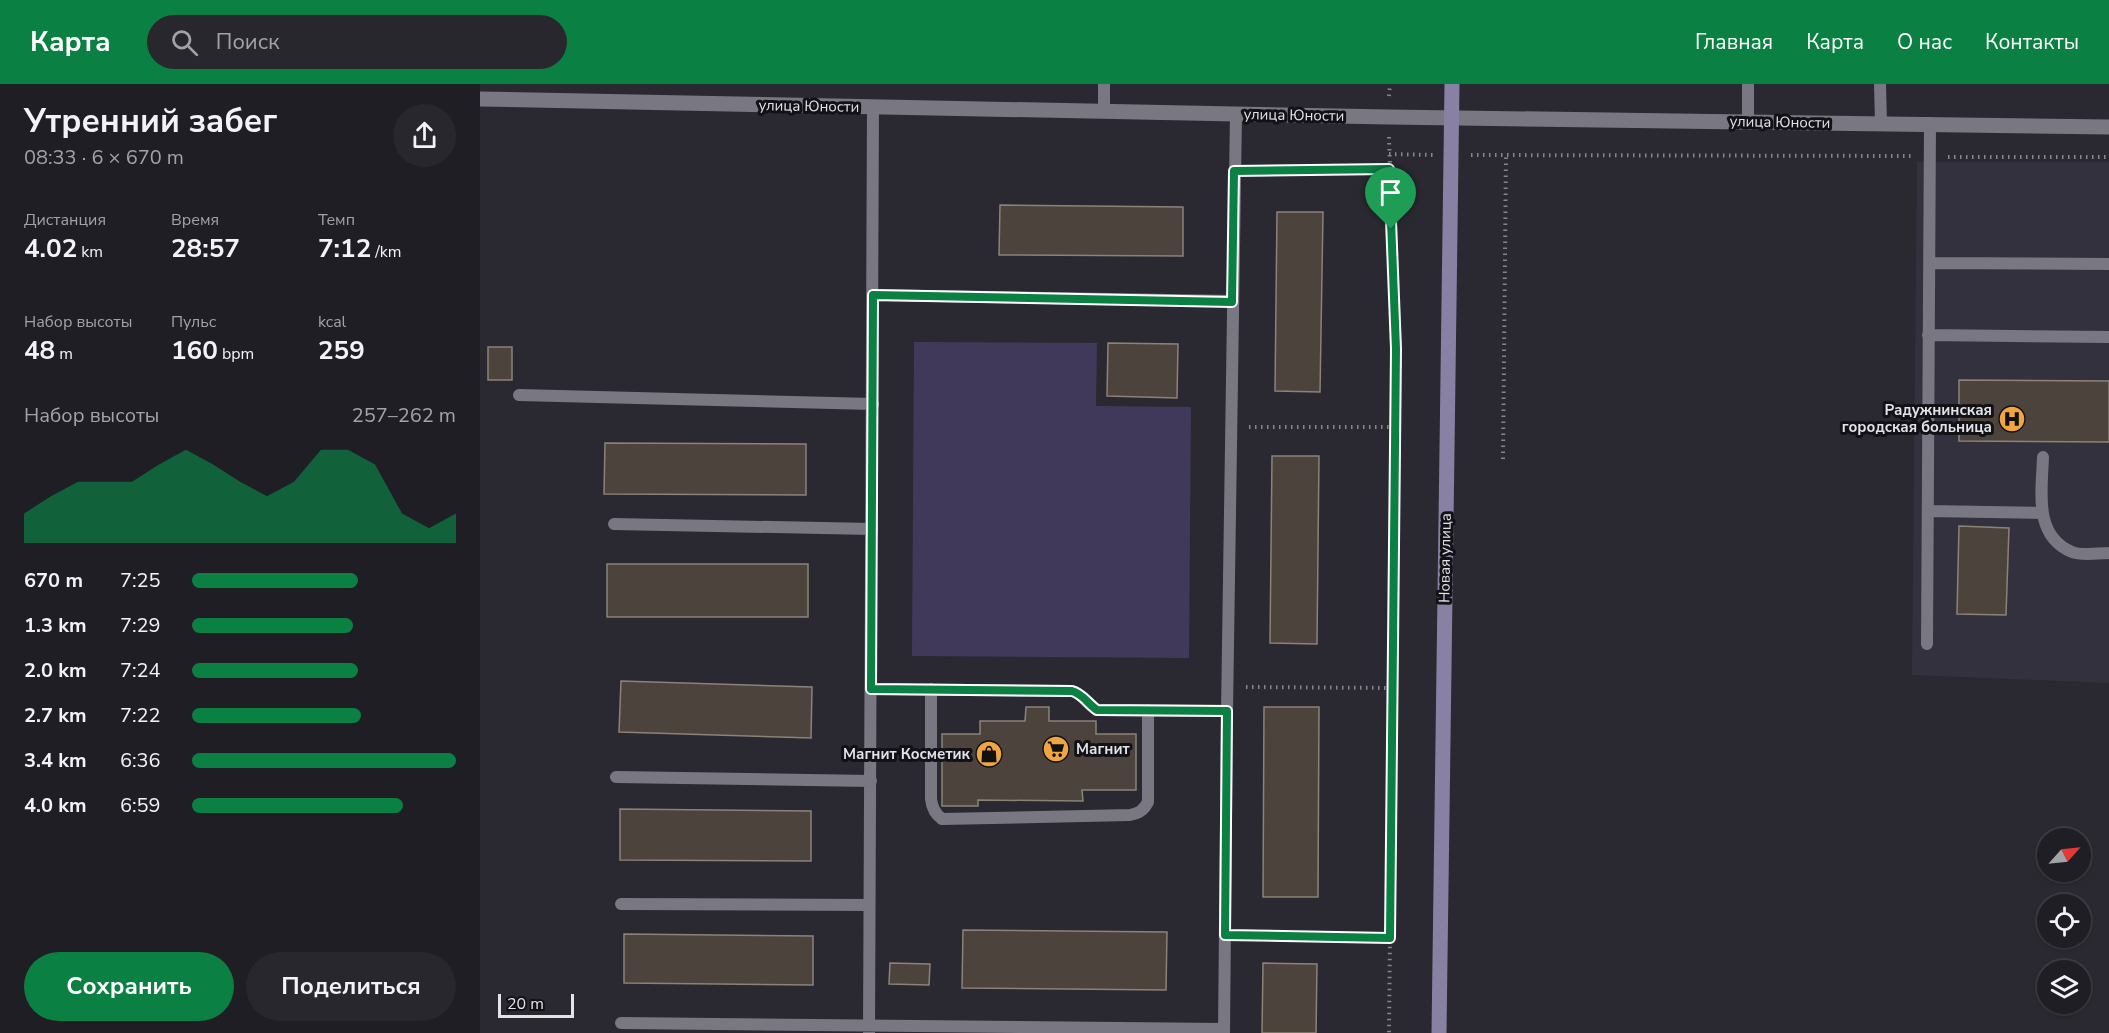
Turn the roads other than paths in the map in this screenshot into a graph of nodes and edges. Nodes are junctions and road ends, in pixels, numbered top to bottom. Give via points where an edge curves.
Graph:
1 (1104, 84) edge
2 (1452, 84) edge
3 (1748, 84) edge
4 (1880, 84) edge
5 (480, 99) edge
6 (873, 107) junction
7 (1104, 111) junction
8 (1236, 114) junction
9 (1451, 118) junction
10 (1748, 121) junction
11 (1881, 123) junction
12 (1929, 123) junction
13 (2109, 127) edge
14 (1930, 263) junction
15 (2109, 264) edge
16 (873, 295) junction
17 (1232, 302) junction
18 (1928, 335) junction
19 (2109, 337) edge
20 (519, 395) dead end
21 (873, 404) junction
22 (2043, 457) dead end
23 (1928, 511) junction
24 (2042, 513) junction
25 (614, 524) dead end
26 (872, 529) junction
27 (2109, 553) edge
28 (1927, 644) dead end
29 (871, 689) junction
30 (931, 689) junction
31 (1148, 710) junction
32 (1227, 711) junction
33 (616, 777) dead end
34 (871, 782) junction
35 (621, 904) dead end
36 (868, 905) junction
37 (621, 1023) dead end
38 (869, 1029) edge
39 (1224, 1031) edge
40 (1439, 1033) edge

1 - 7 lane
2 - 9 street, Новая улица
3 - 10 lane
4 - 11 lane
5 - 6 street, улица Юности
6 - 7 street, улица Юности
6 - 16 lane
7 - 8 street, улица Юности
8 - 9 street, улица Юности
8 - 17 lane
9 - 10 street, улица Юности
9 - 40 street, Новая улица
10 - 11 street, улица Юности
11 - 12 street, улица Юности
12 - 13 street, улица Юности
12 - 14 lane
14 - 15 lane
14 - 18 lane
16 - 17 lane
16 - 21 lane
17 - 32 lane
18 - 19 lane
18 - 23 lane
20 - 21 lane
21 - 26 lane
22 - 24 lane
23 - 24 lane
23 - 28 lane
24 - 27 lane via 2046,530 2058,544 2074,553
25 - 26 lane
26 - 29 lane
29 - 30 lane
29 - 34 lane
30 - 31 lane via 1072,691 1080,693 1097,710
30 - 31 lane via 931,799 936,815 942,819 1130,815 1144,810 1148,802
31 - 32 lane
32 - 39 lane
33 - 34 lane
34 - 36 lane
35 - 36 lane
36 - 38 lane
37 - 38 lane
38 - 39 lane

